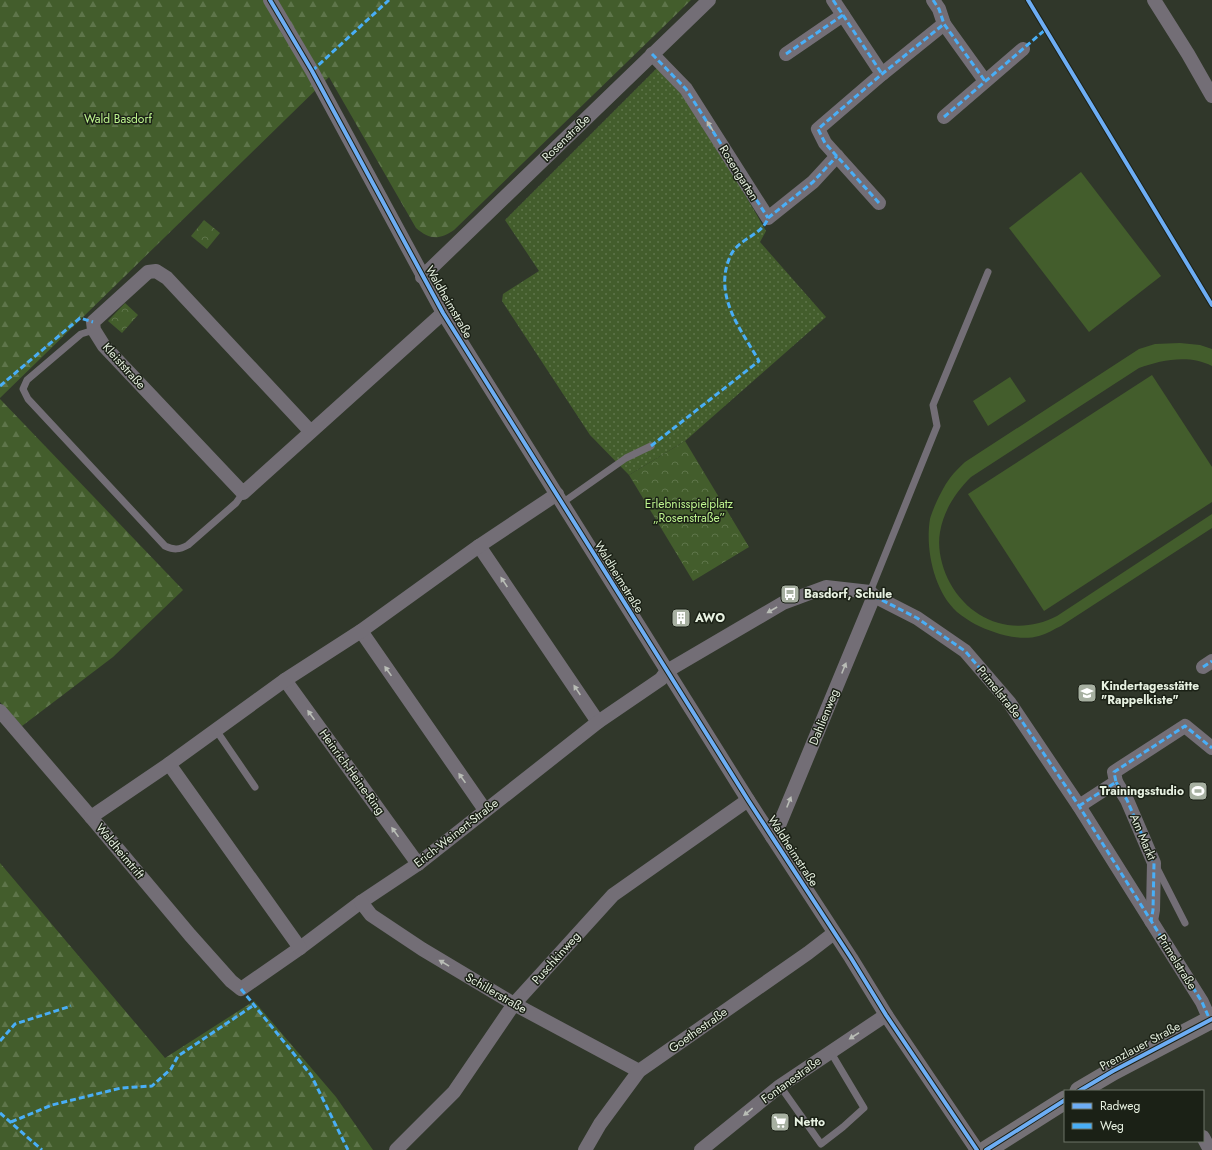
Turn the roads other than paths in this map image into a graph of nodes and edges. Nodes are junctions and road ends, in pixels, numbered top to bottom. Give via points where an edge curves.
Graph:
1 (270, 0) edge
2 (709, 0) edge
3 (833, 0) edge
4 (933, 0) edge
5 (1154, 0) edge
6 (843, 15) junction
7 (944, 24) junction
8 (1023, 50) dead end
9 (652, 54) junction
10 (786, 54) dead end
11 (882, 74) junction
12 (985, 81) junction
13 (1212, 96) edge
14 (944, 117) dead end
15 (837, 156) junction
16 (879, 204) dead end
17 (988, 272) dead end
18 (422, 276) junction
19 (443, 313) junction
20 (94, 330) junction
21 (311, 432) junction
22 (651, 446) dead end
23 (243, 493) junction
24 (560, 498) junction
25 (480, 546) junction
26 (872, 594) junction
27 (361, 631) junction
28 (667, 671) junction
29 (285, 680) junction
30 (0, 711) edge
31 (598, 722) junction
32 (216, 730) junction
33 (1212, 748) edge
34 (169, 764) junction
35 (1116, 782) junction
36 (256, 787) dead end
37 (748, 800) junction
38 (1079, 806) junction
39 (485, 810) junction
40 (91, 817) junction
41 (772, 837) junction
42 (1154, 863) junction
43 (418, 864) junction
44 (361, 902) junction
45 (1151, 921) junction
46 (1186, 923) dead end
47 (834, 933) junction
48 (300, 948) junction
49 (241, 989) joint
50 (514, 1004) junction
51 (886, 1015) junction
52 (1211, 1020) edge
53 (830, 1052) junction
54 (639, 1071) junction
55 (780, 1086) junction
56 (1081, 1090) edge
57 (1064, 1101) edge
58 (1204, 1139) edge
59 (396, 1150) edge
60 (585, 1150) edge
61 (701, 1150) edge
62 (977, 1150) edge
63 (986, 1150) edge
64 (1210, 1150) edge

1 - 18 street, Waldheimstraße via 312,71
2 - 9 street, Rosenstraße
3 - 6 street
4 - 7 street
5 - 13 street
6 - 10 street
6 - 11 street
7 - 11 street
7 - 12 street
8 - 12 street
15 -> 9 street, Rosengarten via 813,182 768,218 686,89
9 - 18 street, Rosenstraße
11 - 15 street via 818,129 825,143
12 - 14 street
15 - 16 street
17 - 26 lane via 933,405 937,426
18 - 19 street, Waldheimstraße
19 - 21 street
19 - 24 street, Waldheimstraße
20 - 21 street via 93,322 148,272 156,271 167,278
20 - 23 street, Kleiststraße via 104,346
20 - 23 lane via 81,334 27,380 23,389 33,405 165,546 181,549 188,545 236,503
21 - 23 street
22 - 24 lane
24 - 25 street
24 - 28 street, Waldheimstraße
25 - 27 street
31 -> 25 street
26 -> 28 street, Primelstraße via 826,587 800,596 783,603
26 - 38 street, Primelstraße via 917,618 965,651 1009,702
41 -> 26 street, Dahlienweg via 780,823
27 - 29 street
39 -> 27 street
28 - 31 street, Erich-Weinert-Straße via 661,679
28 - 37 street, Waldheimstraße
29 - 32 street
43 -> 29 street, Heinrich-Heine-Ring
30 - 40 street, Waldheimtrift
31 - 39 street, Erich-Weinert-Straße
32 - 34 street
32 - 36 lane
33 - 35 street via 1185,726 1114,772
34 - 40 street
34 - 48 street
35 - 38 street
35 - 42 street, Am Markt via 1127,800
37 - 41 street, Waldheimstraße
37 - 50 street, Puschkinweg via 613,895
38 - 45 street, Primelstraße
39 - 43 street, Erich-Weinert-Straße
40 - 49 street, Waldheimtrift via 190,935
41 - 47 street, Waldheimstraße
42 - 45 street, Am Markt
42 - 46 lane
43 - 44 street, Erich-Weinert-Straße
44 - 48 street, Erich-Weinert-Straße
50 -> 44 street, Schillerstraße via 422,949 371,915
45 - 52 street, Primelstraße
47 - 51 street, Waldheimstraße
47 - 54 street, Goethestraße
48 - 49 street, Erich-Weinert-Straße
50 - 54 street, Schillerstraße
50 - 59 street, Puschkinweg via 454,1092
51 -> 53 street, Fontanestraße
51 - 62 street, Waldheimstraße
52 - 56 main road, Prenzlauer Straße
53 - 55 street, Fontanestraße
53 - 55 lane via 864,1108 821,1144
54 - 60 street, Goethestraße via 600,1124
55 -> 61 street, Fontanestraße
57 - 63 main road
58 - 64 street

